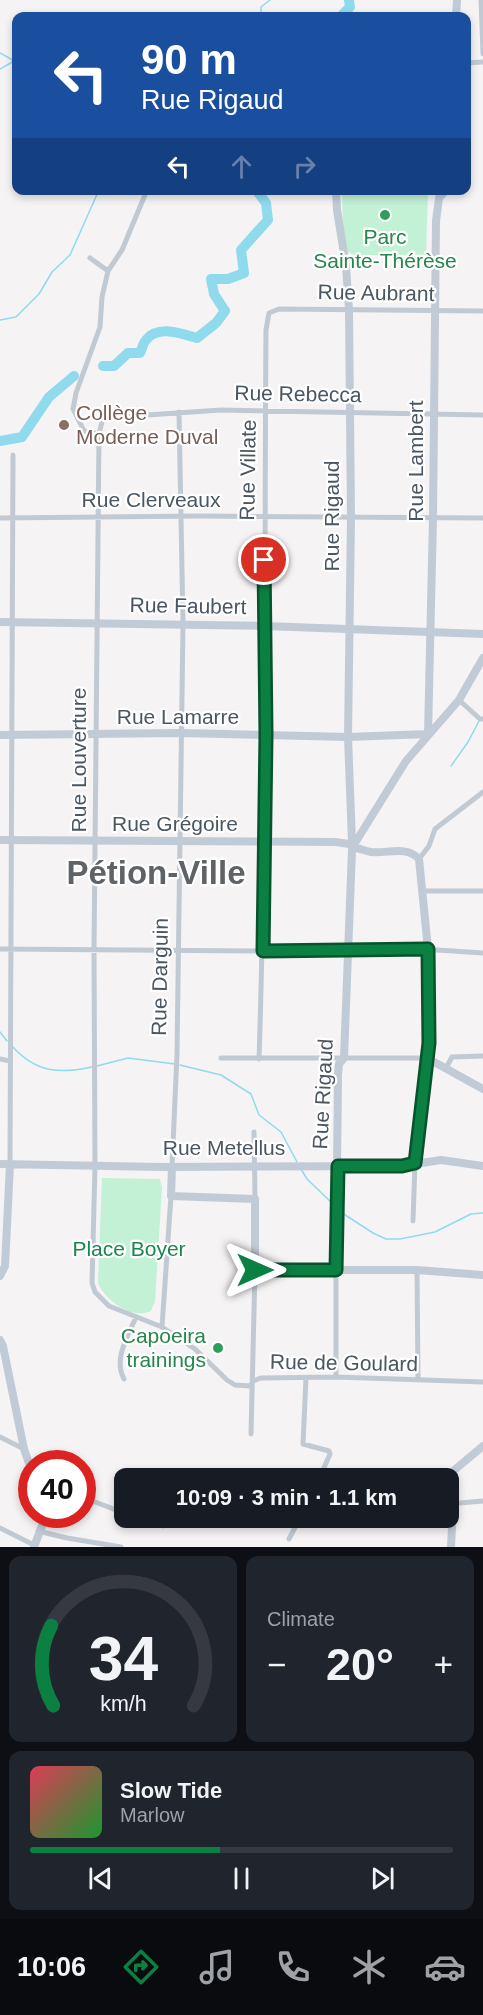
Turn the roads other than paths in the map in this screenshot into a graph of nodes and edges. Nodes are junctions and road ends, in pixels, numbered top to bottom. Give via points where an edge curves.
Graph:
1 (481, 0) edge
2 (483, 54) edge
3 (145, 195) edge
4 (336, 195) edge
5 (442, 195) edge
6 (90, 258) dead end
7 (108, 271) junction
8 (349, 310) junction
9 (435, 311) junction
10 (483, 311) edge
11 (269, 313) joint
12 (265, 410) junction
13 (179, 412) junction
14 (349, 412) junction
15 (434, 414) junction
16 (483, 415) edge
17 (99, 434) junction
18 (13, 455) dead end
19 (98, 517) junction
20 (181, 517) junction
21 (264, 517) junction
22 (0, 518) edge
23 (13, 518) junction
24 (351, 518) junction
25 (434, 518) junction
26 (483, 518) edge
27 (0, 622) edge
28 (13, 622) junction
29 (96, 623) junction
30 (183, 624) junction
31 (265, 626) junction
32 (350, 629) junction
33 (431, 631) junction
34 (483, 634) edge
35 (483, 658) edge
36 (459, 700) junction
37 (483, 719) edge
38 (180, 733) junction
39 (428, 734) junction
40 (0, 735) edge
41 (11, 735) junction
42 (96, 735) junction
43 (266, 735) junction
44 (348, 736) junction
45 (483, 792) edge
46 (477, 798) junction
47 (483, 803) edge
48 (0, 840) edge
49 (11, 840) junction
50 (95, 841) junction
51 (179, 842) junction
52 (264, 842) junction
53 (353, 846) junction
54 (419, 859) junction
55 (423, 891) junction
56 (483, 891) edge
57 (0, 949) edge
58 (10, 949) junction
59 (349, 949) junction
60 (428, 949) junction
61 (94, 950) junction
62 (178, 950) junction
63 (263, 951) junction
64 (483, 953) edge
65 (483, 1056) edge
66 (221, 1058) dead end
67 (344, 1058) junction
68 (427, 1058) junction
69 (0, 1059) edge
70 (259, 1059) junction
71 (10, 1061) junction
72 (446, 1068) junction
73 (483, 1089) edge
74 (254, 1132) dead end
75 (415, 1163) junction
76 (0, 1164) edge
77 (10, 1164) junction
78 (95, 1166) junction
79 (338, 1166) junction
80 (483, 1166) edge
81 (172, 1167) junction
82 (255, 1167) junction
83 (171, 1196) junction
84 (255, 1200) junction
85 (413, 1221) dead end
86 (255, 1270) junction
87 (336, 1270) junction
88 (417, 1270) junction
89 (479, 1274) edge
90 (0, 1276) edge
91 (95, 1292) joint
92 (136, 1317) junction
93 (162, 1327) junction
94 (0, 1340) edge
95 (336, 1377) junction
96 (306, 1378) junction
97 (124, 1379) dead end
98 (418, 1380) junction
99 (253, 1381) junction
100 (483, 1382) edge
101 (251, 1434) dead end
102 (0, 1437) edge
103 (483, 1446) edge
104 (24, 1449) joint
105 (324, 1468) edge
106 (457, 1468) edge
107 (483, 1501) edge
108 (96, 1502) edge
109 (459, 1503) edge
110 (114, 1509) edge
111 (0, 1528) edge
112 (40, 1528) edge
113 (295, 1528) edge
114 (452, 1528) edge
115 (38, 1531) junction
116 (289, 1539) dead end
117 (34, 1546) edge
118 (121, 1547) edge
119 (451, 1547) edge

1 - 2 street
3 - 7 street via 122,250
4 - 8 street, Rue Rigaud
5 - 9 street, Rue Lambert via 436,210
6 - 7 street
7 - 17 street via 100,327 73,409 84,430
8 - 9 street, Rue Aubrant
8 - 11 street, Rue Aubrant via 279,309
8 - 14 street, Rue Rigaud
9 - 10 street, Rue Aubrant
9 - 15 street, Rue Lambert
11 - 12 street, Rue Villate
12 - 13 street, Rue Rebecca
12 - 14 street, Rue Rebecca
12 - 21 street, Rue Villate
13 - 17 street, Rue Rebecca via 103,418
13 - 20 street, Rue Darguin
14 - 15 street, Rue Rebecca
14 - 24 street, Rue Rigaud
15 - 16 street, Rue Rebecca
15 - 25 street, Rue Lambert
17 - 19 street, Rue Louverture
18 - 23 street
19 - 20 street, Rue Clerveaux
19 - 23 street, Rue Clerveaux
19 - 29 street, Rue Louverture
20 - 21 street, Rue Clerveaux
20 - 30 street, Rue Darguin
21 - 24 street, Rue Clerveaux
21 - 31 street, Rue Villate
22 - 23 street, Rue Clerveaux
23 - 28 street
24 - 25 street, Rue Clerveaux
24 - 32 street, Rue Rigaud
25 - 26 street, Rue Clerveaux
25 - 33 street, Rue Lambert
27 - 28 street, Rue Faubert
28 - 29 street, Rue Faubert
28 - 41 street
29 - 30 street, Rue Faubert
29 - 42 street, Rue Louverture
30 - 31 street, Rue Faubert
30 - 38 street, Rue Darguin
31 - 32 street, Rue Faubert
31 - 43 street, Rue Villate
32 - 33 street, Rue Faubert
32 - 44 street, Rue Rigaud
33 - 34 street, Rue Faubert
33 - 39 street, Rue Lambert
35 - 36 street
36 - 37 street
36 - 39 street
38 - 42 street, Rue Lamarre
38 - 43 street, Rue Lamarre
38 - 51 street, Rue Darguin
39 - 44 street, Rue Lamarre
39 - 53 street via 406,761
40 - 41 street, Rue Lamarre
41 - 42 street, Rue Lamarre
41 - 49 street
42 - 50 street, Rue Louverture
43 - 44 street, Rue Lamarre
43 - 52 street, Rue Villate
44 - 53 street, Rue Rigaud
45 - 46 street
46 - 47 street
46 - 54 street via 435,829
48 - 49 street, Rue Grégoire
49 - 50 street, Rue Grégoire
49 - 58 street
50 - 51 street, Rue Grégoire
50 - 61 street, Rue Louverture
51 - 52 street, Rue Grégoire
51 - 62 street, Rue Darguin
52 - 53 street, Rue Grégoire via 342,842
52 - 63 street, Rue Villate
53 - 54 street, Rue Grégoire via 370,852 405,851
53 - 59 street, Rue Rigaud
54 - 55 street
55 - 56 street
55 - 60 street
57 - 58 street
58 - 61 street
58 - 71 street
59 - 60 street
59 - 63 street
59 - 67 street, Rue Rigaud
60 - 64 street
60 - 68 street
61 - 62 street
61 - 78 street, Rue Louverture
62 - 63 street
62 - 81 street, Rue Darguin
63 - 70 street, Rue Villate
65 - 72 street via 452,1057
66 - 70 street
67 - 68 street
67 - 70 street
67 - 79 street, Rue Rigaud via 338,1074
68 - 72 street
68 - 75 street
69 - 71 street
71 - 77 street
72 - 73 street
74 - 82 street
75 - 79 street, Rue Metellus
75 - 80 street, Rue Metellus via 441,1160
75 - 85 street
76 - 77 street, Rue Metellus
77 - 78 street, Rue Metellus
77 - 90 street via 5,1266
78 - 81 street, Rue Metellus
78 - 91 street, Rue Louverture
79 - 82 street, Rue Metellus
79 - 87 street, Rue Rigaud
81 - 82 street, Rue Metellus
81 - 83 street, Rue Darguin
82 - 84 street
83 - 84 street
83 - 93 street, Rue Darguin
84 - 86 street
86 - 87 street
86 - 99 street
87 - 88 street
87 - 95 street, Rue Rigaud
88 - 89 street
88 - 98 street
91 - 92 street, Rue de Goulard via 109,1306
92 - 93 street, Rue de Goulard
92 - 97 street via 122,1350 120,1367
93 - 99 street, Rue de Goulard via 195,1349 235,1385 250,1386
94 - 104 street
95 - 96 street, Rue de Goulard
95 - 98 street, Rue de Goulard
96 - 99 street, Rue de Goulard
96 - 105 street via 303,1444 329,1451
98 - 100 street, Rue de Goulard
99 - 101 street
102 - 104 street
103 - 106 street
107 - 109 street
108 - 110 street
111 - 117 street
112 - 115 street
113 - 116 street
114 - 119 street
115 - 117 street
115 - 118 street

